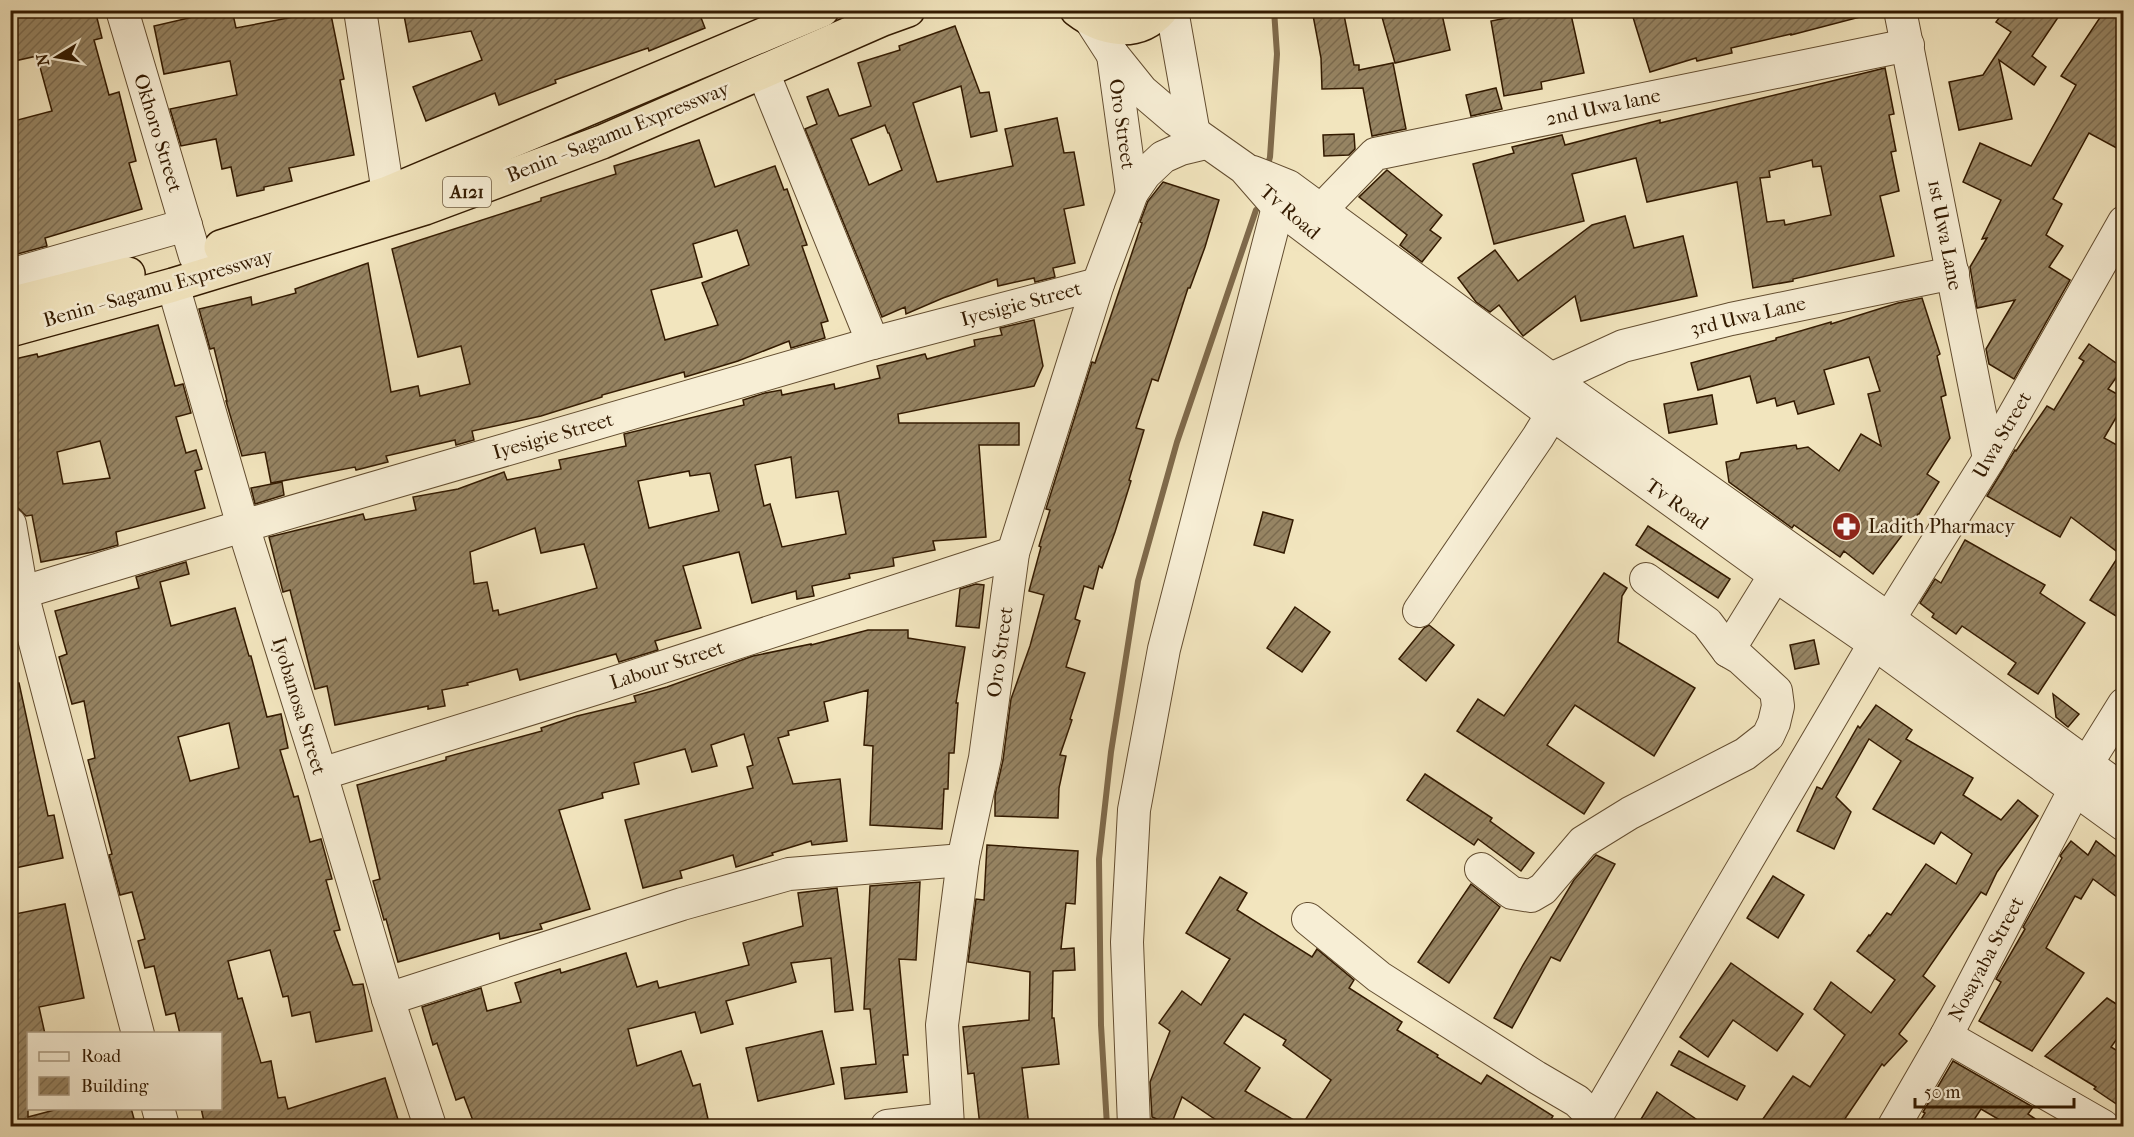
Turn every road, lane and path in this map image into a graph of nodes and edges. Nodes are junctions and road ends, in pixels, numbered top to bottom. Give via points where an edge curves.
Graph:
1 (122, 10) edge
2 (360, 10) edge
3 (822, 10) edge
4 (908, 10) edge
5 (1161, 10) edge
6 (1172, 10) edge
7 (1900, 10) edge
8 (1084, 16) edge
9 (1908, 45) junction
10 (1113, 55) junction
11 (763, 72) junction
12 (1200, 138) junction
13 (1244, 168) junction
14 (388, 193) junction
15 (1132, 193) junction
16 (1278, 207) junction
17 (1320, 211) junction
18 (2124, 222) edge
19 (190, 240) junction
20 (1953, 273) junction
21 (10, 275) edge
22 (1098, 284) junction
23 (173, 285) junction
24 (10, 304) edge
25 (10, 330) edge
26 (873, 342) junction
27 (1551, 379) junction
28 (1552, 414) junction
29 (1989, 459) junction
30 (10, 524) edge
31 (243, 526) junction
32 (1013, 553) junction
33 (1775, 575) junction
34 (1646, 579) dead end
35 (16, 594) edge
36 (1419, 611) dead end
37 (1882, 631) junction
38 (1728, 651) junction
39 (2124, 704) edge
40 (321, 774) junction
41 (2081, 777) junction
42 (2124, 791) edge
43 (2124, 825) edge
44 (963, 860) junction
45 (1481, 869) dead end
46 (1308, 919) dead end
47 (388, 999) junction
48 (137, 1032) edge
49 (1946, 1036) junction
50 (159, 1110) edge
51 (948, 1123) edge
52 (1593, 1123) edge
53 (163, 1126) edge
54 (430, 1126) edge
55 (887, 1126) edge
56 (1134, 1126) edge
57 (1894, 1126) edge
58 (2103, 1126) edge

1 - 19 street, Okhoro Street
2 - 14 street
3 - 14 highway, A121
4 - 11 highway, Benin - Sagamu Expressway / A121
5 - 8 highway via 1135,27 1113,28
6 - 12 street
7 - 9 street, 1st Uwa Lane
8 - 10 street, Tv Road
9 - 17 street, 2nd Uwa lane via 1375,154
9 - 20 street, 1st Uwa Lane
10 - 12 street, Tv Road via 1142,91
10 - 15 street, Oro Street
11 - 23 highway, Benin - Sagamu Expressway / A121 via 602,142 425,208
11 - 26 street
12 - 13 street, Tv Road
12 - 15 street, Oro Street via 1163,157
13 - 16 street, Tv Road
13 - 17 street, Tv Road via 1288,186
14 - 19 highway, A121
15 - 22 street, Oro Street
16 - 28 street, Tv Road
16 - 56 street via 1164,649 1134,810 1127,942
17 - 27 street, Tv Road
18 - 29 street, Uwa Street
19 - 21 street
19 - 24 highway, A121
20 - 27 street, 3rd Uwa Lane via 1731,319 1623,346
20 - 29 street, 1st Uwa Lane
22 - 26 street, Iyesigie Street
22 - 32 street, Oro Street
23 - 25 highway, Benin - Sagamu Expressway / A121
23 - 31 street, Iyobanosa Street
26 - 31 street, Iyesigie Street
27 - 37 street, Tv Road
28 - 33 street, Tv Road
28 - 36 street
29 - 37 street, Uwa Street
30 - 35 street
31 - 35 street, Iyesigie Street
31 - 40 street, Iyobanosa Street
32 - 40 street, Labour Street
32 - 44 street, Oro Street via 985,758
33 - 37 street, Tv Road
33 - 38 street
34 - 38 street via 1707,623
35 - 48 street
37 - 41 street, Tv Road
37 - 52 street, Uwa Street
38 - 45 street via 1776,691 1778,706 1768,736 1745,754 1629,813 1583,842 1543,889 1531,896 1512,893
39 - 41 street, Nosayaba Street
40 - 47 street, Iyobanosa Street
41 - 42 street, Tv Road
41 - 43 street, Tv Road
41 - 49 street, Nosayaba Street
44 - 47 street via 789,874 682,904
44 - 51 street, Oro Street via 942,1025
46 - 52 street via 1380,977 1577,1101
47 - 54 street, Iyobanosa Street
49 - 57 street, Nosayaba Street
49 - 58 street
50 - 53 street
51 - 55 street

